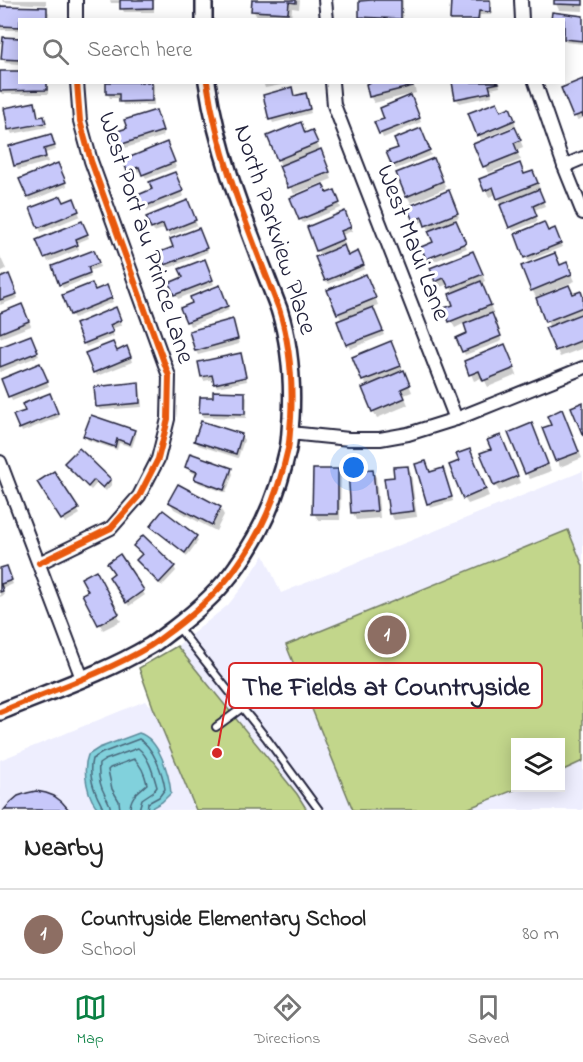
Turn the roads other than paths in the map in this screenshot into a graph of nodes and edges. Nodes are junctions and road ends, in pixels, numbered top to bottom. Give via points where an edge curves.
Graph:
1 (76, 0) edge
2 (204, 0) edge
3 (325, 0) edge
4 (521, 0) edge
5 (76, 18) edge
6 (204, 18) edge
7 (327, 18) edge
8 (522, 18) edge
9 (77, 84) edge
10 (207, 84) edge
11 (332, 84) edge
12 (536, 84) edge
13 (583, 158) edge
14 (564, 166) junction
15 (583, 213) edge
16 (583, 368) edge
17 (456, 419) junction
18 (290, 433) junction
19 (0, 462) edge
20 (39, 563) junction
21 (177, 626) junction
22 (82, 678) junction
23 (242, 708) junction
24 (0, 712) edge
25 (216, 727) dead end
26 (319, 810) edge

1 - 5 street
2 - 6 street
3 - 7 street
4 - 8 street
9 - 20 street, West Port au Prince Lane via 80,121 91,161 169,376 168,419 158,459 139,496 111,528
10 - 18 street, North Parkview Place via 236,196 284,326 292,396
11 - 17 street, West Maui Lane via 334,105
12 - 14 street
13 - 14 street
14 - 15 street
16 - 17 street
17 - 18 street via 380,439
18 - 21 street, North Parkview Place via 280,476 249,549 220,588
19 - 20 street
20 - 22 street
21 - 22 street, North Parkview Place via 116,665
21 - 23 lane
22 - 24 street, North Parkview Place
23 - 25 lane
23 - 26 lane

